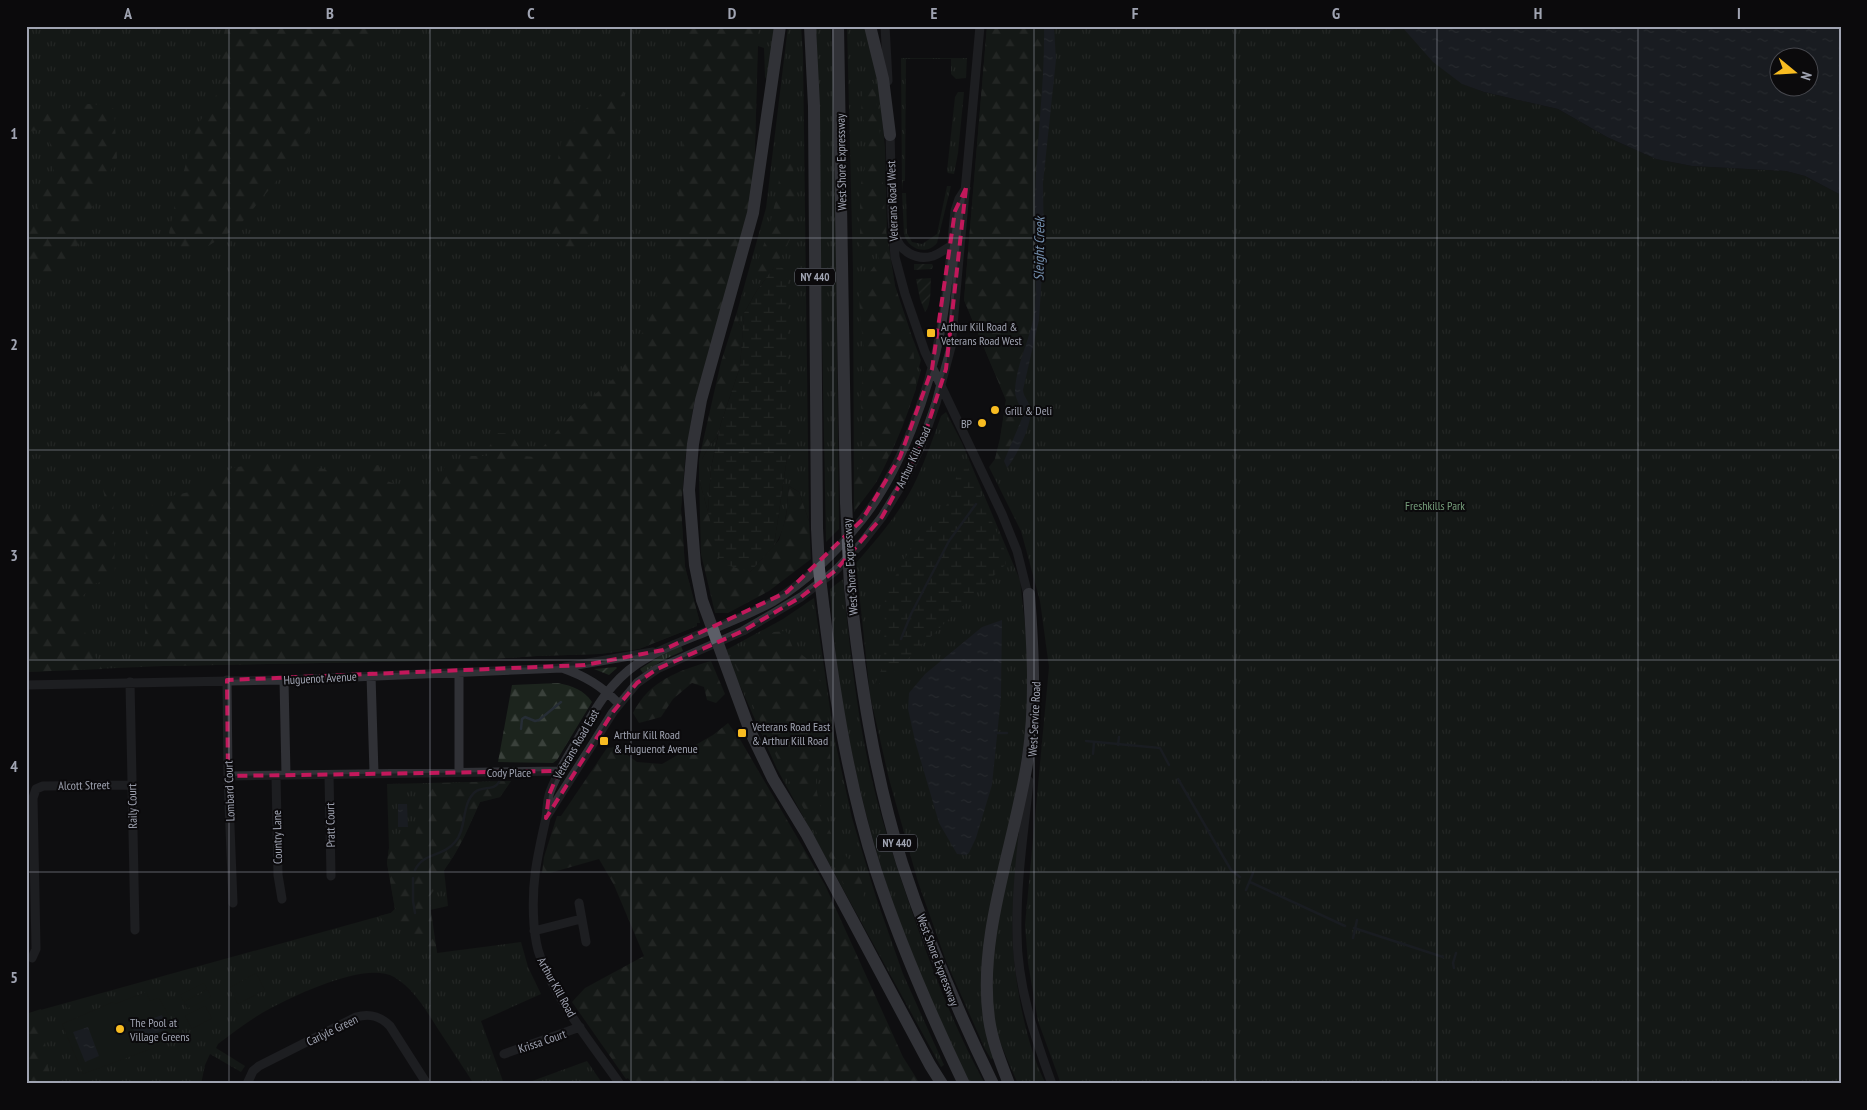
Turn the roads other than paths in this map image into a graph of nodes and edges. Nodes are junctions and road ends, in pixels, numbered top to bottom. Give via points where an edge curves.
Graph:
1 (780, 26) edge
2 (810, 26) edge
3 (838, 26) edge
4 (870, 26) edge
5 (885, 26) edge
6 (980, 26) edge
7 (890, 135) junction
8 (966, 188) junction
9 (892, 217) junction
10 (951, 246) junction
11 (932, 369) junction
12 (941, 387) junction
13 (1029, 594) junction
14 (712, 629) junction
15 (717, 642) junction
16 (663, 650) junction
17 (562, 668) junction
18 (459, 673) junction
19 (371, 676) junction
20 (227, 680) junction
21 (284, 680) junction
22 (130, 682) junction
23 (26, 685) edge
24 (607, 691) junction
25 (619, 704) junction
26 (559, 771) junction
27 (460, 772) junction
28 (374, 773) junction
29 (276, 775) junction
30 (286, 775) junction
31 (329, 775) junction
32 (228, 776) junction
33 (131, 784) junction
34 (546, 818) junction
35 (331, 876) dead end
36 (282, 899) dead end
37 (233, 903) dead end
38 (579, 903) dead end
39 (581, 919) junction
40 (135, 930) dead end
41 (534, 931) junction
42 (586, 942) dead end
43 (32, 958) dead end
44 (580, 1027) junction
45 (504, 1054) dead end
46 (247, 1084) edge
47 (427, 1084) edge
48 (620, 1084) edge
49 (942, 1084) edge
50 (964, 1084) edge
51 (993, 1084) edge
52 (1009, 1084) edge
53 (1052, 1084) edge

1 - 14 highway via 753,213 701,400 693,444 689,490 694,565
2 - 50 highway, West Shore Expressway / NY 440, bridge via 814,106 817,528 824,611 839,714 876,870 938,1030
3 - 51 highway, West Shore Expressway / NY 440, bridge via 846,502 856,647 880,780 902,862 961,1018
4 - 7 highway via 883,79
5 - 7 street, Veterans Road West
6 - 8 street, Arthur Kill Road
7 - 9 street, Veterans Road West
8 - 10 street, Arthur Kill Road via 955,211
8 - 12 street, Arthur Kill Road via 951,347
9 - 10 street via 896,241 906,252 919,258 934,256
9 - 11 street, Veterans Road West via 895,257 917,333
10 - 11 street, Arthur Kill Road via 942,325
11 - 12 street, West Service Road
11 - 14 street, Arthur Kill Road via 900,456 862,520 832,553 787,592
12 - 13 street, West Service Road via 1002,514
12 - 15 street, Arthur Kill Road via 921,446 904,481 861,544 835,571 801,597
13 - 52 highway via 1034,669 1028,758 994,920 986,989 989,1021
13 - 53 street, West Service Road via 1036,658 1036,699 1017,934 1022,984 1035,1038
14 - 15 highway
14 - 16 street, Veterans Road East
15 - 25 street, Veterans Road East via 657,669 637,683
15 - 49 highway via 750,731 773,779 807,835
16 - 17 street
16 - 24 street, Veterans Road East via 638,663
17 - 18 street, Huguenot Avenue
17 - 24 street, Huguenot Avenue
18 - 19 street, Huguenot Avenue
18 - 27 street
19 - 21 street, Huguenot Avenue
19 - 28 street
20 - 21 street, Huguenot Avenue
20 - 22 street, Huguenot Avenue
20 - 32 street, Lombard Court
21 - 30 street
22 - 23 street, Huguenot Avenue
22 - 33 street, Raily Court
24 - 25 street, Huguenot Avenue
24 - 26 street, Veterans Road East
25 - 34 street, Veterans Road East
26 - 27 street, Cody Place
26 - 34 street, Veterans Road East via 549,795
27 - 28 street, Cody Place
28 - 31 street, Cody Place
29 - 30 street, Cody Place
29 - 32 street, Cody Place
29 - 36 street, Country Lane via 278,875
30 - 31 street, Cody Place
31 - 35 street, Pratt Court
32 - 37 street, Lombard Court
33 - 40 street, Raily Court
33 - 43 street, Alcott Street via 43,786 36,789 33,798 36,949
34 - 41 street, Arthur Kill Road via 535,863
38 - 39 street
39 - 41 street
39 - 42 street
41 - 44 street, Arthur Kill Road via 545,968
44 - 45 street, Krissa Court
44 - 48 street, Arthur Kill Road
46 - 47 street, Carlyle Green via 259,1066 356,1017 371,1014 390,1026

